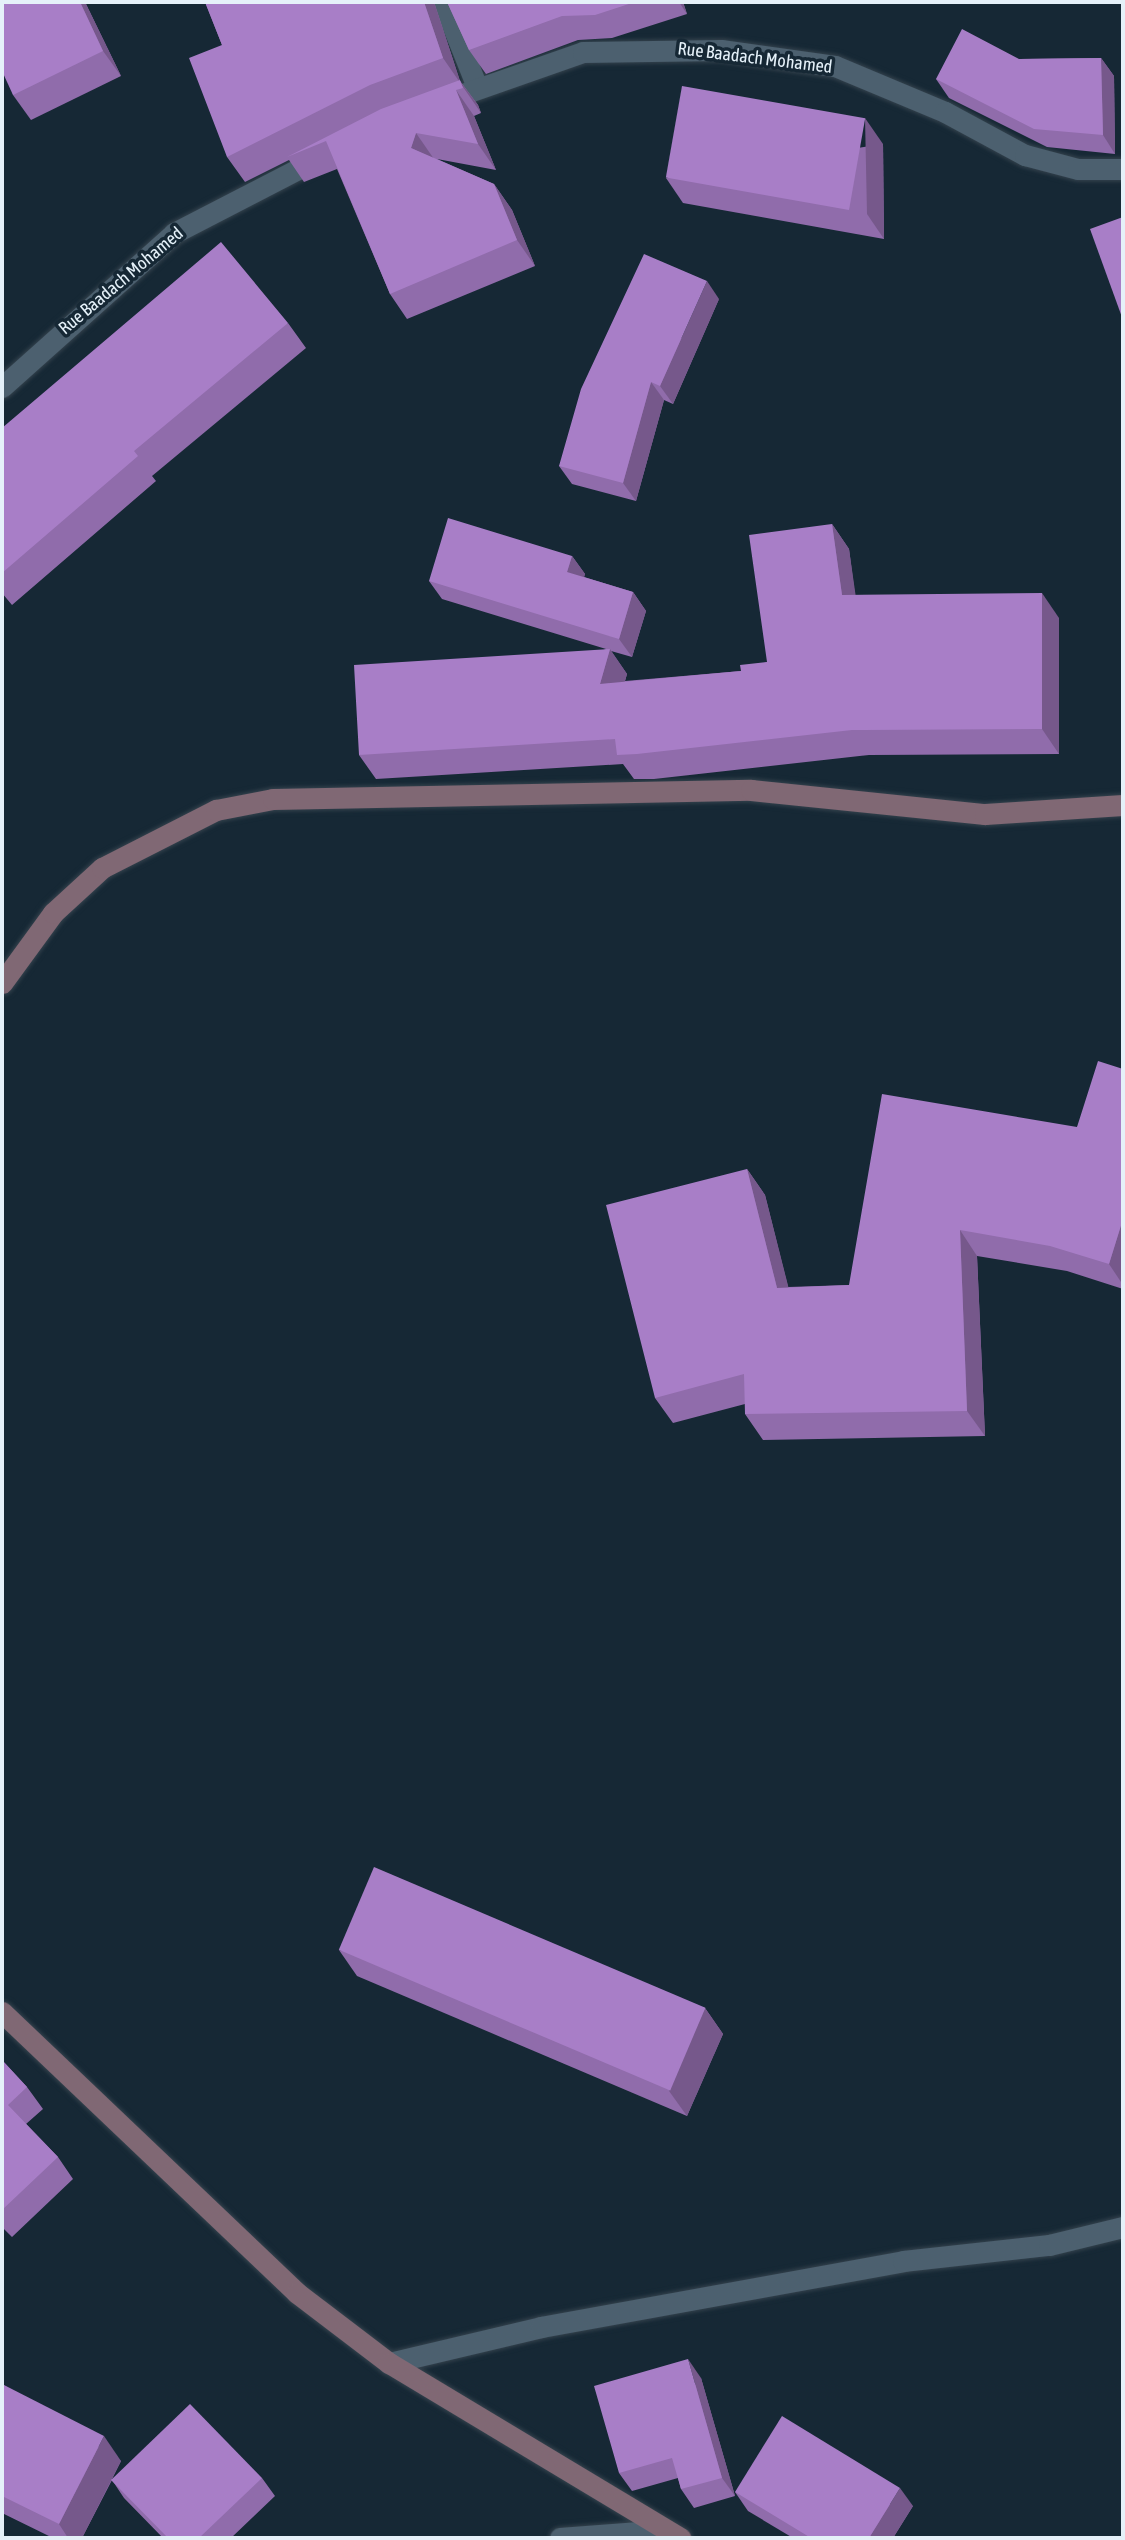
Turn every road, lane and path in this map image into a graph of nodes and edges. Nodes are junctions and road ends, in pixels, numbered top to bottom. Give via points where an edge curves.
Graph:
1 (443, 2) edge
2 (477, 87) junction
3 (418, 112) edge
4 (344, 146) edge
5 (1123, 169) edge
6 (2, 387) edge
7 (1123, 805) edge
8 (2, 983) edge
9 (2, 2012) edge
10 (1123, 2227) edge
11 (389, 2363) junction
12 (672, 2534) edge
13 (560, 2538) edge

1 - 2 street
2 - 3 street, Rue Baadach Mohamed
2 - 5 street, Rue Baadach Mohamed via 583,52 721,50 835,66 945,112 1025,155 1078,169
4 - 6 street, Rue Baadach Mohamed via 174,233
7 - 8 main road via 985,814 751,790 273,799 216,810 163,832 103,868 53,913
9 - 11 main road via 297,2292
10 - 11 street via 1049,2245 903,2261 541,2327
11 - 12 main road
12 - 13 street

